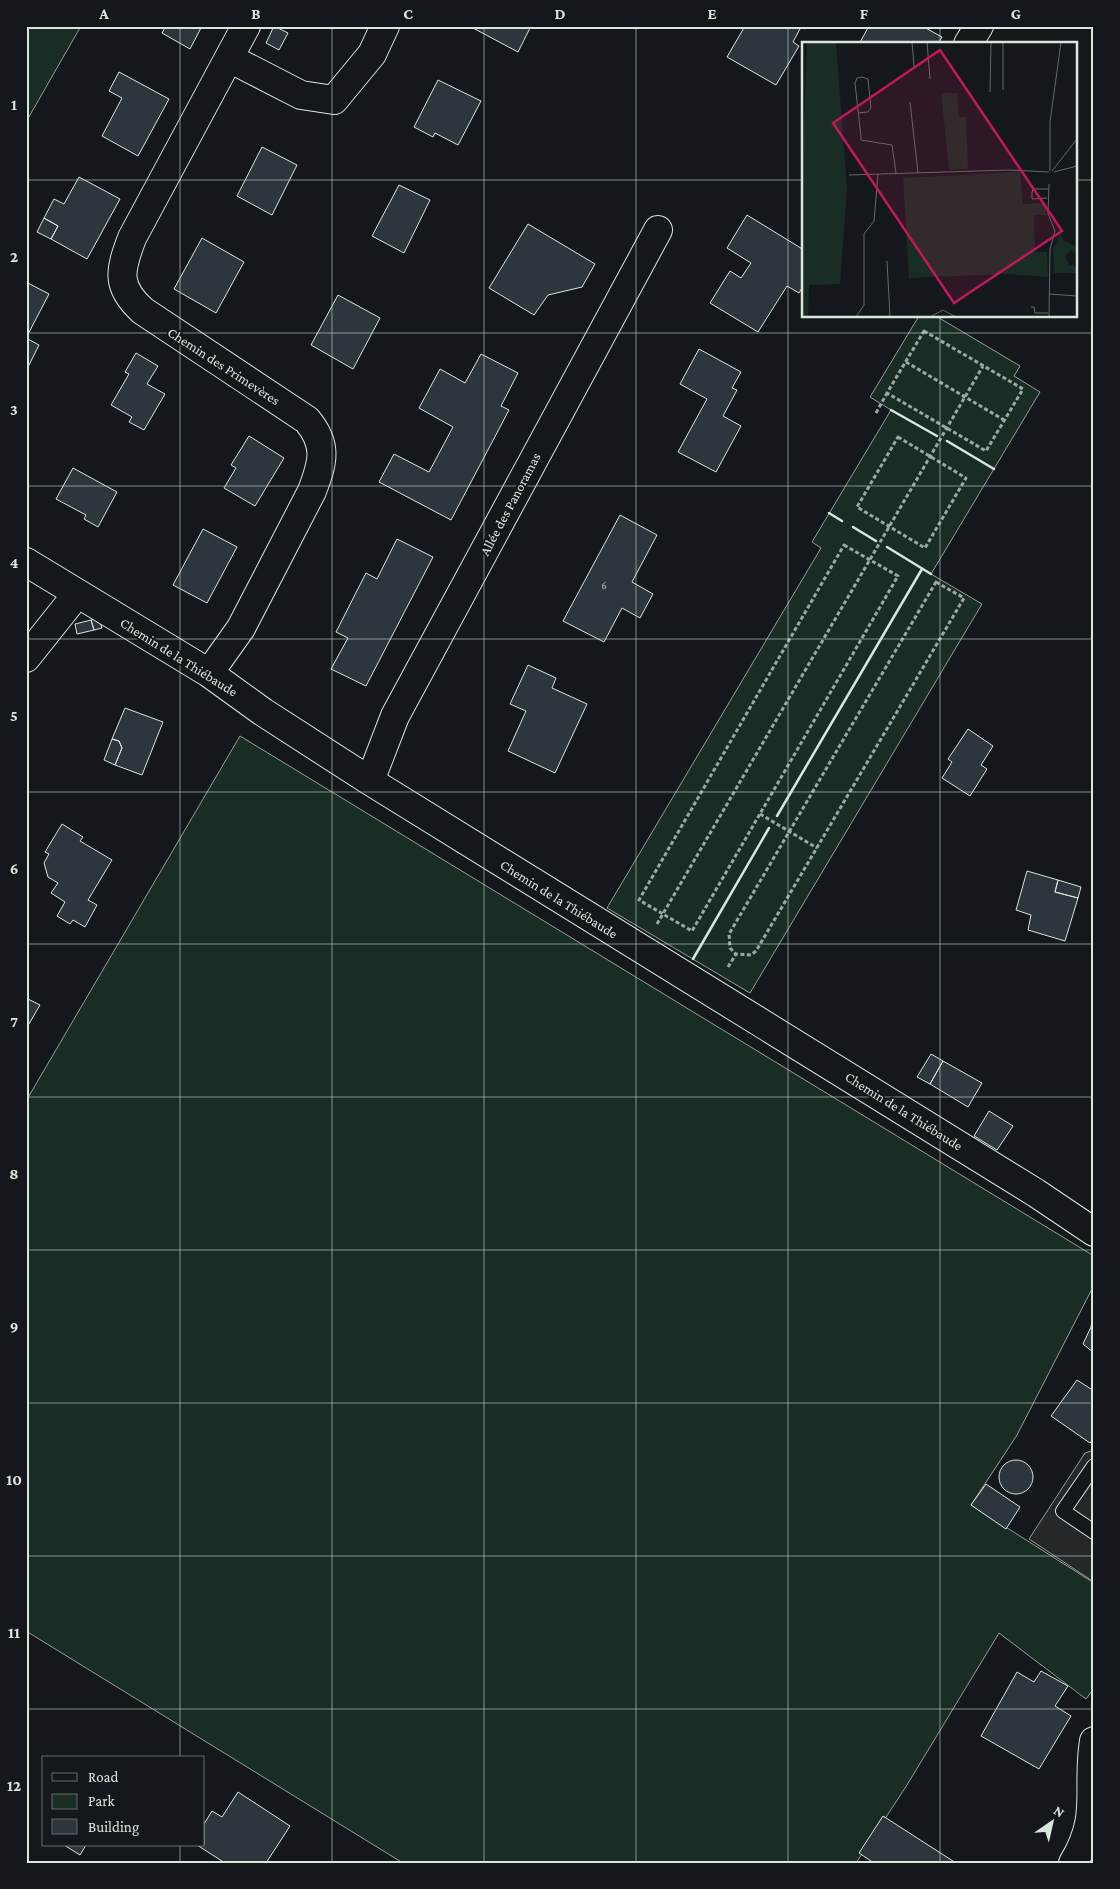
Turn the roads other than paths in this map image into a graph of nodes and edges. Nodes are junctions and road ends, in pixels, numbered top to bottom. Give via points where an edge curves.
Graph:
1 (246, 26) edge
2 (386, 26) edge
3 (979, 26) edge
4 (969, 42) edge
5 (229, 58) junction
6 (658, 230) dead end
7 (26, 562) edge
8 (77, 594) junction
9 (26, 658) edge
10 (209, 673) junction
11 (370, 782) junction
12 (1094, 1232) edge
13 (1094, 1466) edge
14 (1094, 1532) edge
15 (1094, 1741) edge
16 (1073, 1863) edge

1 - 5 street, Chemin des Primevères
2 - 5 street via 372,54 334,100 301,95
3 - 4 street
5 - 10 street, Chemin des Primevères via 132,238 122,265 123,286 129,299 143,311 307,420 316,431 322,448 320,470 312,491 241,628
6 - 11 street, Allée des Panoramas via 395,716
7 - 8 street, Chemin de la Thiébaude
8 - 9 street
8 - 10 street, Chemin de la Thiébaude
10 - 11 street, Chemin de la Thiébaude
11 - 12 street, Chemin de la Thiébaude via 1036,1193
13 - 14 lane via 1063,1511
15 - 16 street via 1090,1822 1086,1840

